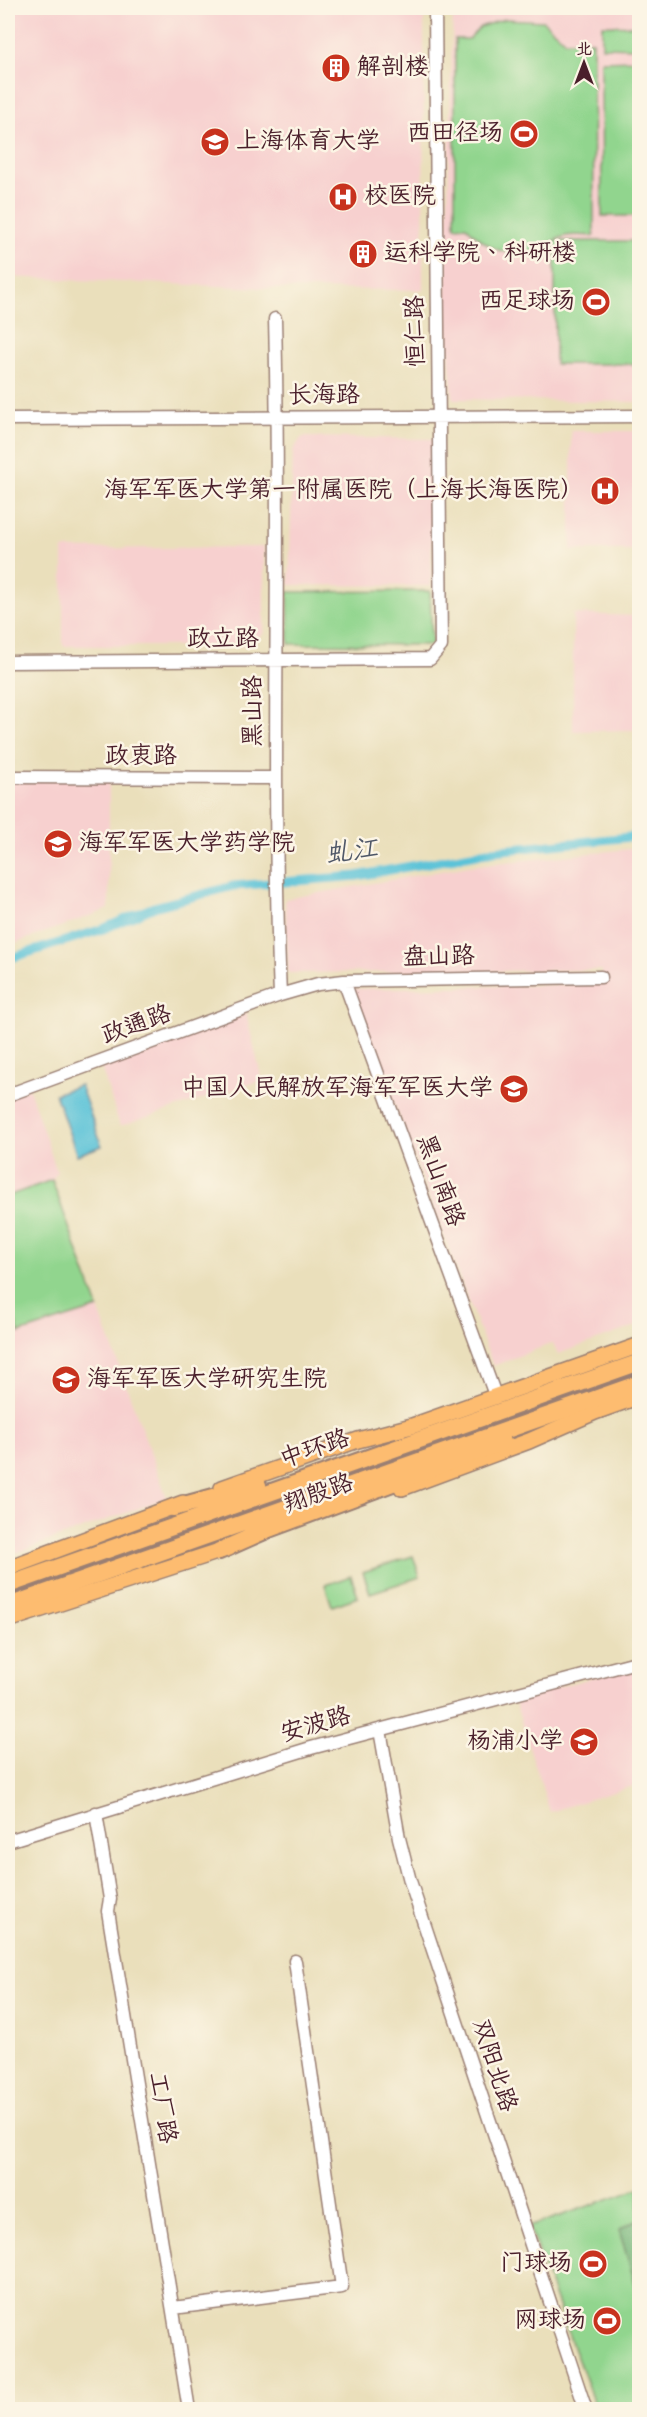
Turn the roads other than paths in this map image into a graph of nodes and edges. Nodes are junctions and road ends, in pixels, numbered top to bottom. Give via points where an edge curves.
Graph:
1 (435, 8) edge
2 (275, 319) dead end
3 (639, 416) edge
4 (278, 417) junction
5 (440, 418) junction
6 (8, 419) edge
7 (437, 653) joint
8 (275, 661) junction
9 (8, 662) edge
10 (8, 777) edge
11 (275, 778) junction
12 (601, 976) dead end
13 (344, 981) junction
14 (280, 995) junction
15 (8, 1095) edge
16 (639, 1345) edge
17 (639, 1362) edge
18 (639, 1383) edge
19 (495, 1395) junction
20 (639, 1396) edge
21 (599, 1397) junction
22 (418, 1440) junction
23 (173, 1508) junction
24 (219, 1551) junction
25 (8, 1568) edge
26 (8, 1585) edge
27 (8, 1606) edge
28 (8, 1620) edge
29 (639, 1661) edge
30 (380, 1730) junction
31 (96, 1814) junction
32 (8, 1841) edge
33 (295, 1960) dead end
34 (173, 2308) junction
35 (189, 2409) edge
36 (586, 2409) edge

1 - 5 street, 恒仁路
2 - 4 street, 黑山路
3 - 5 street, 长海路
4 - 5 street, 长海路
4 - 6 street, 长海路
4 - 8 street, 黑山路
5 - 7 street, 恒仁路 via 441,646
7 - 8 street, 政立路 via 430,659
8 - 9 street, 政立路
8 - 11 street, 黑山路
10 - 11 street, 政衷路
11 - 14 street, 黑山路
12 - 13 street, 盘山路
13 - 14 street, 盘山路
13 - 19 street, 黑山南路
14 - 15 street, 政通路
16 - 19 main road, 翔殷路
17 - 22 highway, 中环路
18 - 21 highway, 中环路
19 - 23 main road, 翔殷路
20 - 24 main road, 翔殷路 via 529,1442
21 - 24 highway via 492,1447
21 - 27 highway, 中环路
22 - 23 highway
22 - 26 highway, 中环路
23 - 25 main road, 翔殷路
24 - 28 main road, 翔殷路
29 - 30 street, 安波路
30 - 31 street, 安波路
30 - 36 street, 双阳北路 via 410,1881
31 - 32 street, 安波路
31 - 34 street, 工厂路 via 110,1899 108,1911
33 - 34 street via 342,2287
34 - 35 street, 工厂路

